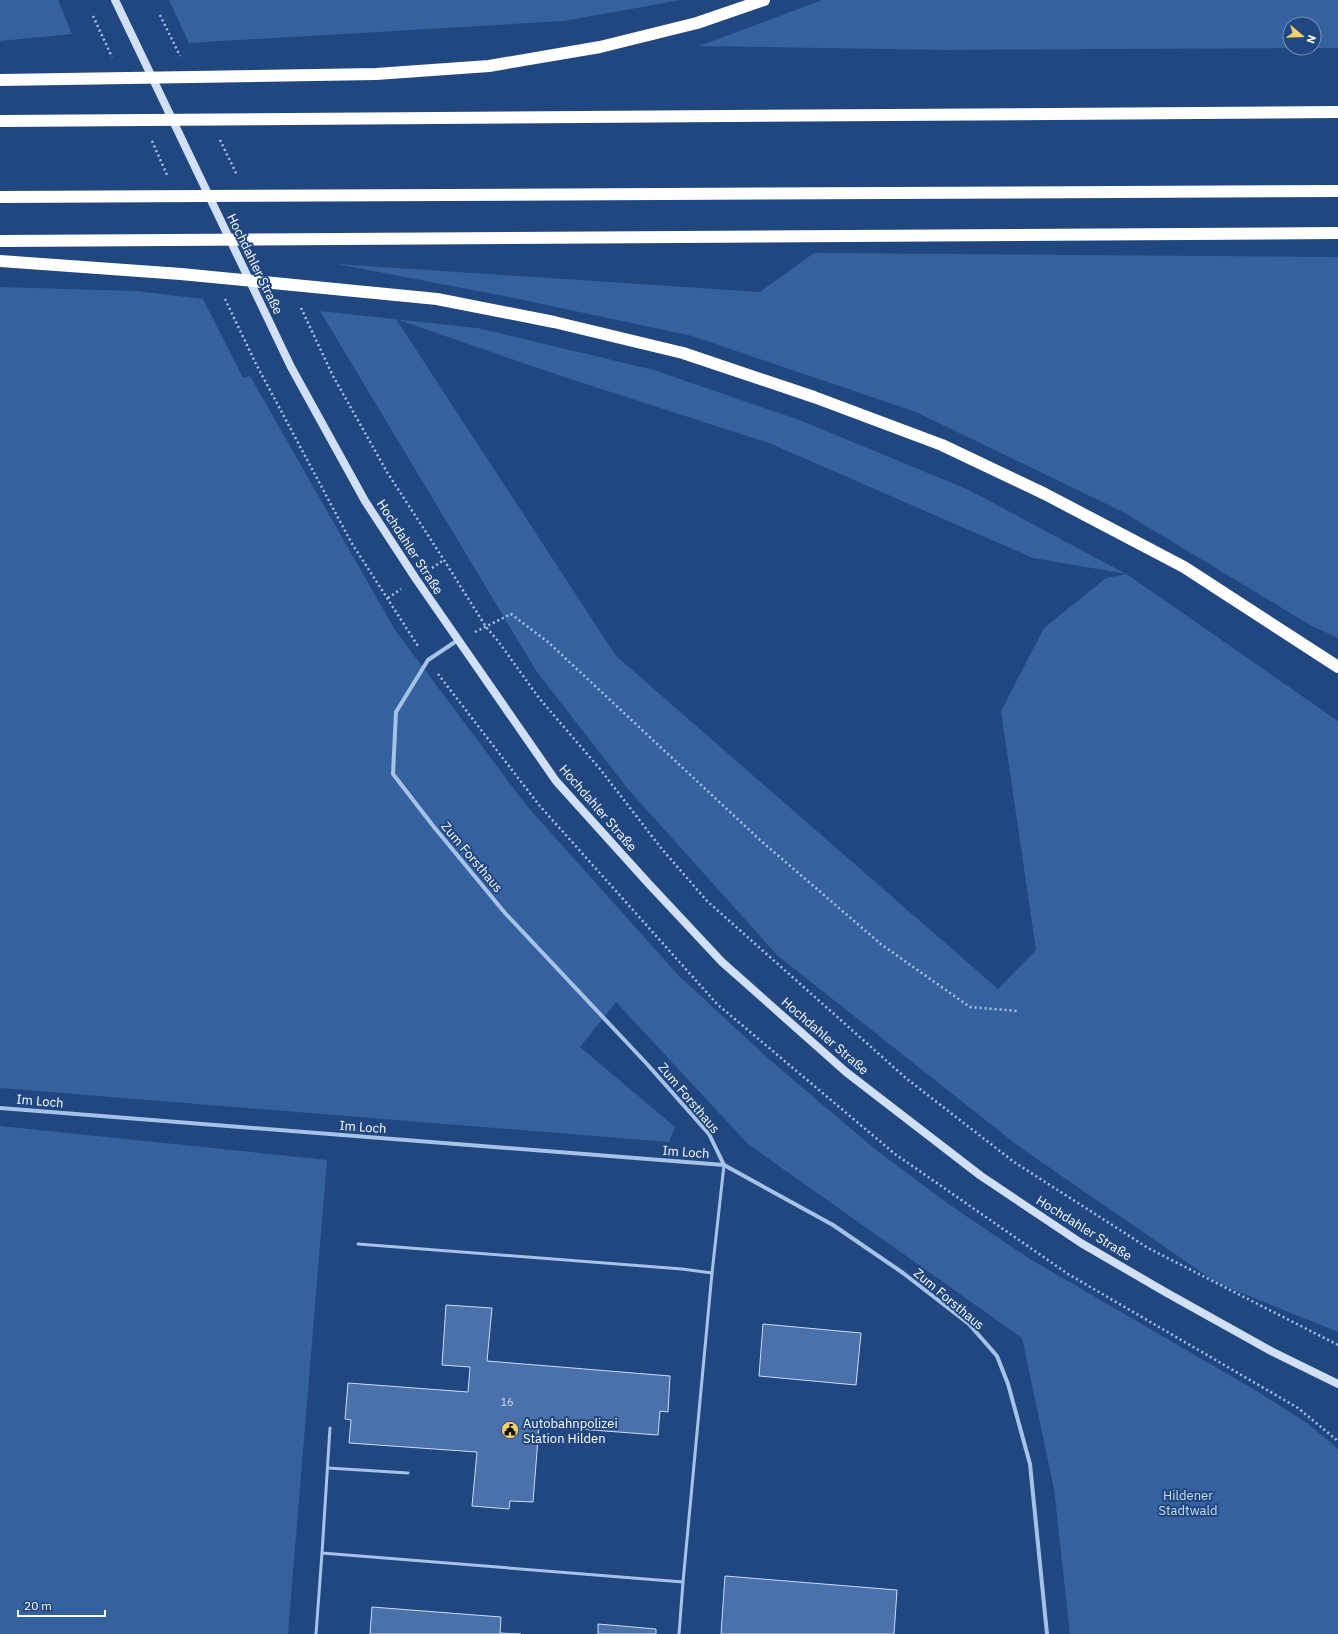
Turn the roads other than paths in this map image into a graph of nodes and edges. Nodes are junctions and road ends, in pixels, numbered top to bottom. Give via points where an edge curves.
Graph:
1 (115, 0) edge
2 (764, 0) edge
3 (0, 80) edge
4 (1338, 112) edge
5 (0, 121) edge
6 (1338, 191) edge
7 (0, 197) edge
8 (1338, 233) edge
9 (0, 241) edge
10 (0, 261) edge
11 (458, 640) junction
12 (1338, 667) edge
13 (0, 1108) edge
14 (724, 1165) junction
15 (358, 1244) dead end
16 (712, 1273) junction
17 (1338, 1384) edge
18 (330, 1428) dead end
19 (328, 1468) junction
20 (408, 1473) dead end
21 (322, 1553) junction
22 (683, 1582) junction
23 (316, 1634) edge
24 (679, 1634) edge
25 (1047, 1634) edge

1 - 11 main road, Hochdahler Straße via 291,366 365,501
2 - 3 highway via 697,23 600,47 489,66 376,74
4 - 5 highway
6 - 7 highway
8 - 9 highway
10 - 12 highway via 181,274 437,299 554,322 683,354 814,397 942,445 1045,494 1184,568
11 - 14 street, Zum Forsthaus via 428,660 396,712 393,774 506,913 709,1134
11 - 17 main road, Hochdahler Straße via 556,781 722,962 846,1072 981,1176 1081,1243 1271,1351
13 - 14 street, Im Loch
14 - 16 lane
14 - 25 street, Zum Forsthaus via 833,1225 904,1273 969,1324 997,1356 1008,1384 1030,1464
15 - 16 lane
16 - 22 lane
18 - 19 lane
19 - 20 lane
19 - 21 lane
21 - 22 lane
21 - 23 lane
22 - 24 lane

